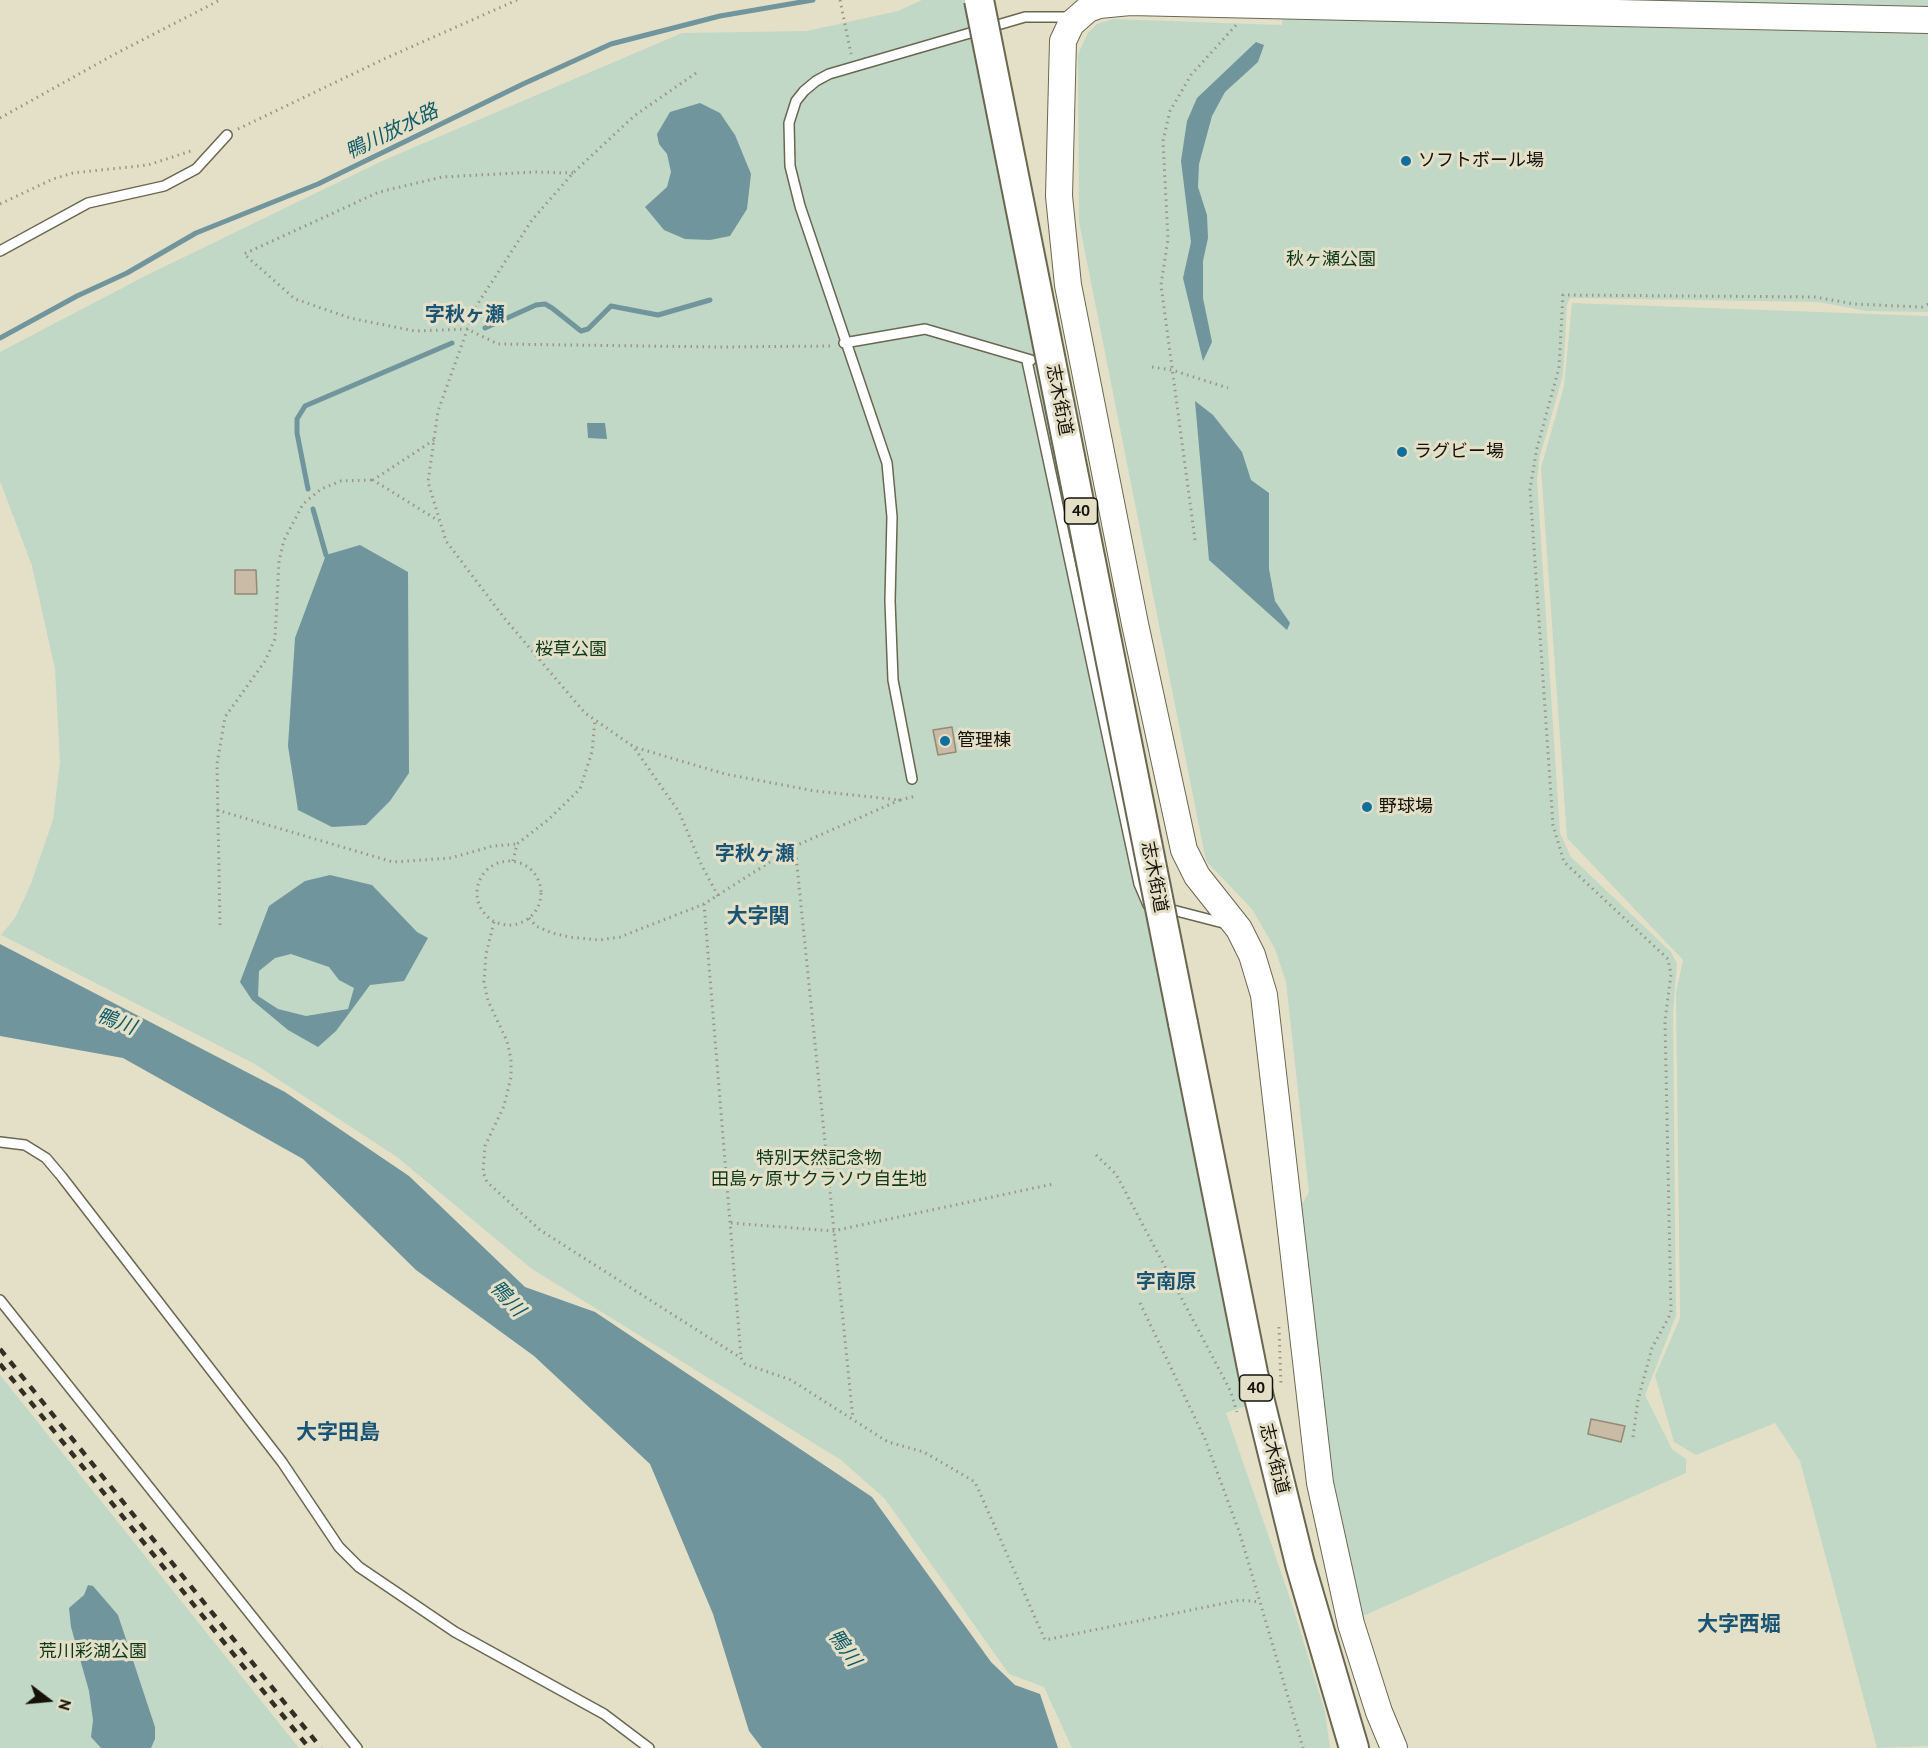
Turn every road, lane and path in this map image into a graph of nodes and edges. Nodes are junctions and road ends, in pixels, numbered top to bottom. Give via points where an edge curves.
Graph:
1 (220, 0) edge
2 (517, 0) edge
3 (840, 0) edge
4 (979, 0) edge
5 (1077, 17) junction
6 (1240, 17) dead end
7 (1928, 20) edge
8 (854, 66) junction
9 (699, 71) dead end
10 (0, 118) edge
11 (227, 135) junction
12 (573, 174) junction
13 (0, 204) edge
14 (0, 251) edge
15 (1928, 304) edge
16 (467, 329) junction
17 (844, 343) junction
18 (1071, 357) junction
19 (1027, 361) junction
20 (1152, 367) dead end
21 (1172, 370) junction
22 (1228, 388) dead end
23 (434, 440) junction
24 (373, 480) junction
25 (440, 522) junction
26 (1195, 540) dead end
27 (595, 720) junction
28 (634, 747) junction
29 (912, 779) dead end
30 (916, 796) dead end
31 (900, 800) junction
32 (218, 810) junction
33 (517, 844) junction
34 (795, 846) junction
35 (513, 861) junction
36 (718, 896) junction
37 (704, 904) junction
38 (529, 918) junction
39 (494, 922) junction
40 (220, 925) dead end
41 (1239, 929) junction
42 (0, 1142) edge
43 (1096, 1155) dead end
44 (1053, 1184) dead end
45 (731, 1223) junction
46 (833, 1231) junction
47 (0, 1300) edge
48 (1140, 1303) dead end
49 (741, 1358) junction
50 (1237, 1412) dead end
51 (853, 1419) junction
52 (1633, 1437) dead end
53 (1260, 1602) junction
54 (357, 1748) edge
55 (649, 1748) edge
56 (1303, 1748) edge
57 (1354, 1748) edge
58 (1394, 1748) edge

1 - 10 path
2 - 11 path
3 - 8 path
4 - 57 main road, 志木街道 / 40, bridge via 1253,1373 1300,1564
5 - 7 street via 1099,5 1130,2
5 - 8 lane via 1025,17
5 - 18 street via 1063,41 1059,195
6 - 21 path via 1235,28 1191,75 1170,111 1162,141 1168,239 1161,285
8 - 17 lane via 816,81 796,101 789,123 790,166
9 - 12 path via 634,116
11 - 13 path via 165,161 52,179
11 - 14 lane via 196,169 172,182 88,203
12 - 16 path via 532,220 474,308
12 - 16 path via 442,177 379,192 244,254 295,299 350,318 415,331
15 - 52 path via 1854,304 1815,297 1563,295 1559,368 1530,489 1553,825 1564,862 1668,959 1671,974 1665,1022 1671,1312 1652,1348
16 - 17 path via 498,344 825,347
16 - 23 path via 438,411
17 - 19 lane via 925,329
17 - 29 lane via 887,463 892,517 893,680
18 - 19 lane
18 - 41 street via 1184,850 1197,876
19 - 41 lane via 1146,904
20 - 21 path
21 - 22 path
21 - 26 path
23 - 24 path
23 - 25 path via 428,482
24 - 25 path
24 - 32 path via 341,481 321,489 303,504 293,520 279,561 275,639 266,661 225,717 217,764
25 - 27 path via 446,541 505,619
27 - 28 path
27 - 33 path via 592,752 580,789
28 - 31 path via 725,774 815,791
28 - 36 path via 680,812 700,864
30 - 31 path
31 - 34 path
32 - 33 path via 393,862 451,858 493,846
32 - 40 path
33 - 35 path
34 - 36 path
34 - 46 path
35 - 38 path via 530,867 542,889 541,902
35 - 39 path via 494,864 478,884 481,909
36 - 37 path
37 - 38 path via 620,937 599,940 552,933
37 - 45 path
38 - 39 path via 513,925
39 - 49 path via 484,982 488,1001 507,1041 511,1077 504,1106 485,1146 483,1172 487,1182 540,1230
41 - 58 street via 1264,995 1320,1483 1351,1624
42 - 55 lane via 25,1145 46,1158 282,1462 339,1547 358,1567 454,1632 604,1714
43 - 50 path via 1116,1174 1230,1390
44 - 46 path
45 - 46 path
45 - 49 path
46 - 51 path
47 - 54 lane
48 - 53 path via 1205,1439
49 - 51 path via 745,1365 791,1380
51 - 53 path via 888,1442 924,1452 975,1482 1045,1640 1240,1600
53 - 56 path

